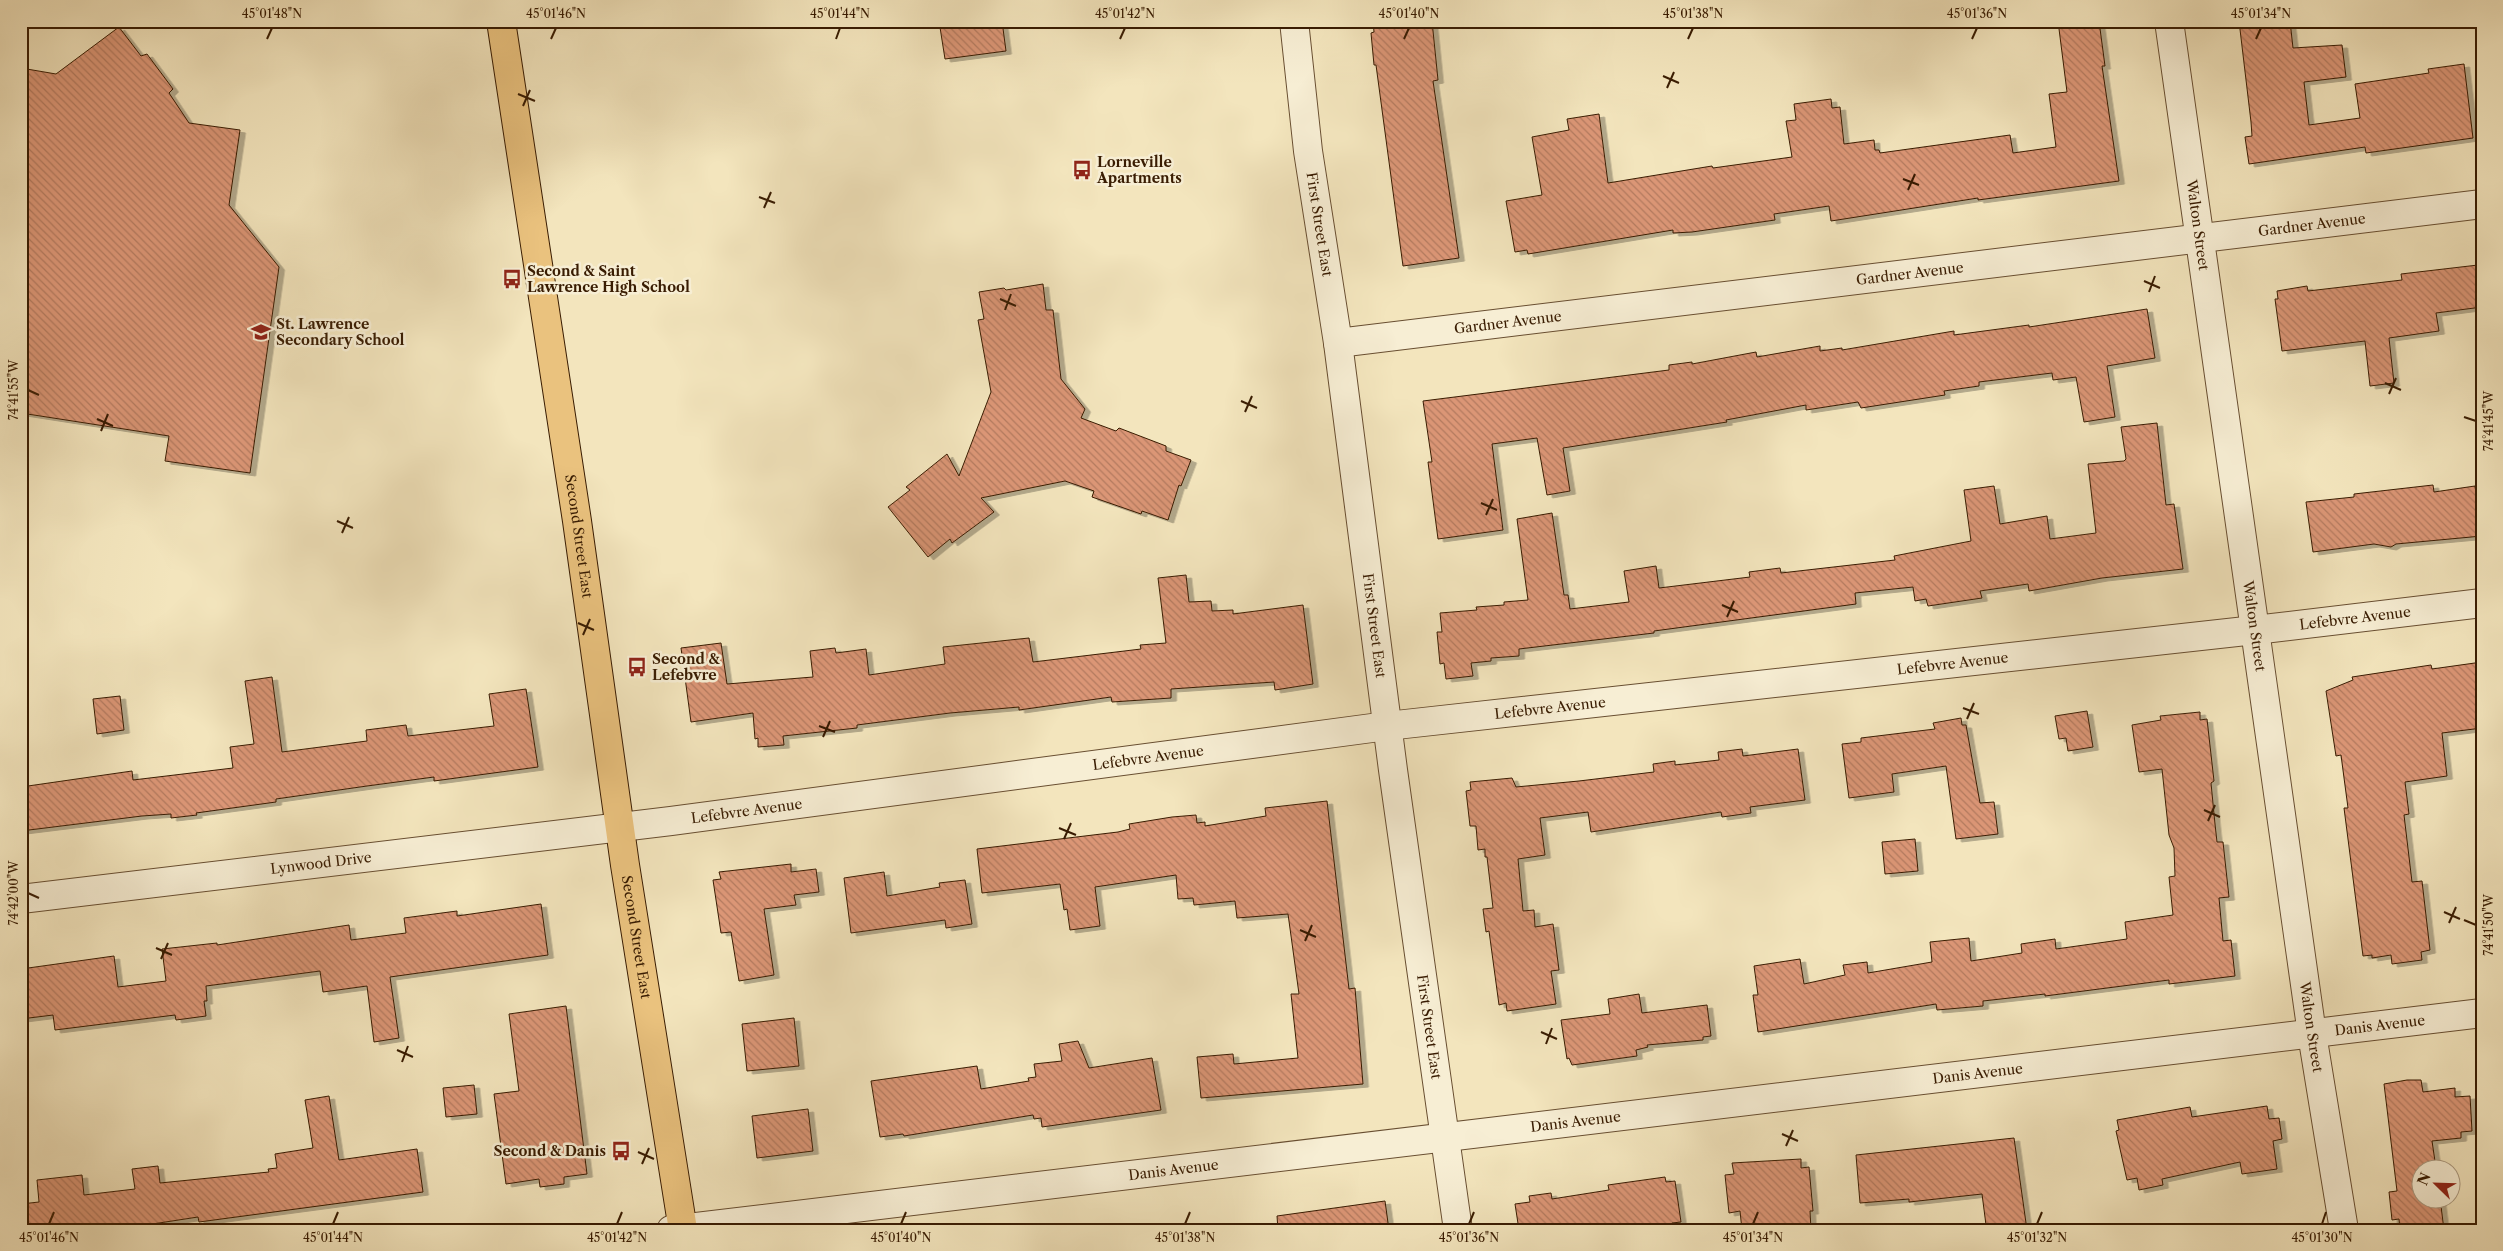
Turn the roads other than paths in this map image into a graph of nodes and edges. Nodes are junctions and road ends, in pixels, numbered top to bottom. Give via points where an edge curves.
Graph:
1 (501, 21) edge
2 (1294, 21) edge
3 (2169, 21) edge
4 (2482, 204) edge
5 (2201, 238) junction
6 (1338, 343) junction
7 (2482, 603) edge
8 (2255, 630) junction
9 (1387, 726) junction
10 (621, 827) junction
11 (21, 899) edge
12 (2482, 1013) edge
13 (2312, 1034) junction
14 (1445, 1136) junction
15 (679, 1229) edge
16 (1458, 1230) edge
17 (2344, 1230) edge

1 - 10 main road, Second Street East
2 - 6 street, First Street East via 1308,151
3 - 5 street, Walton Street
4 - 5 street, Gardner Avenue
5 - 6 street, Gardner Avenue
5 - 8 street, Walton Street
6 - 9 street, First Street East
7 - 8 street, Lefebvre Avenue
8 - 9 street, Lefebvre Avenue
8 - 13 street, Walton Street
9 - 10 street, Lefebvre Avenue
9 - 14 street, First Street East
10 - 11 street, Lynwood Drive
10 - 15 main road, Second Street East
12 - 13 street, Danis Avenue
13 - 14 street, Danis Avenue
13 - 17 street, Walton Street
14 - 15 street, Danis Avenue
14 - 16 street, First Street East

